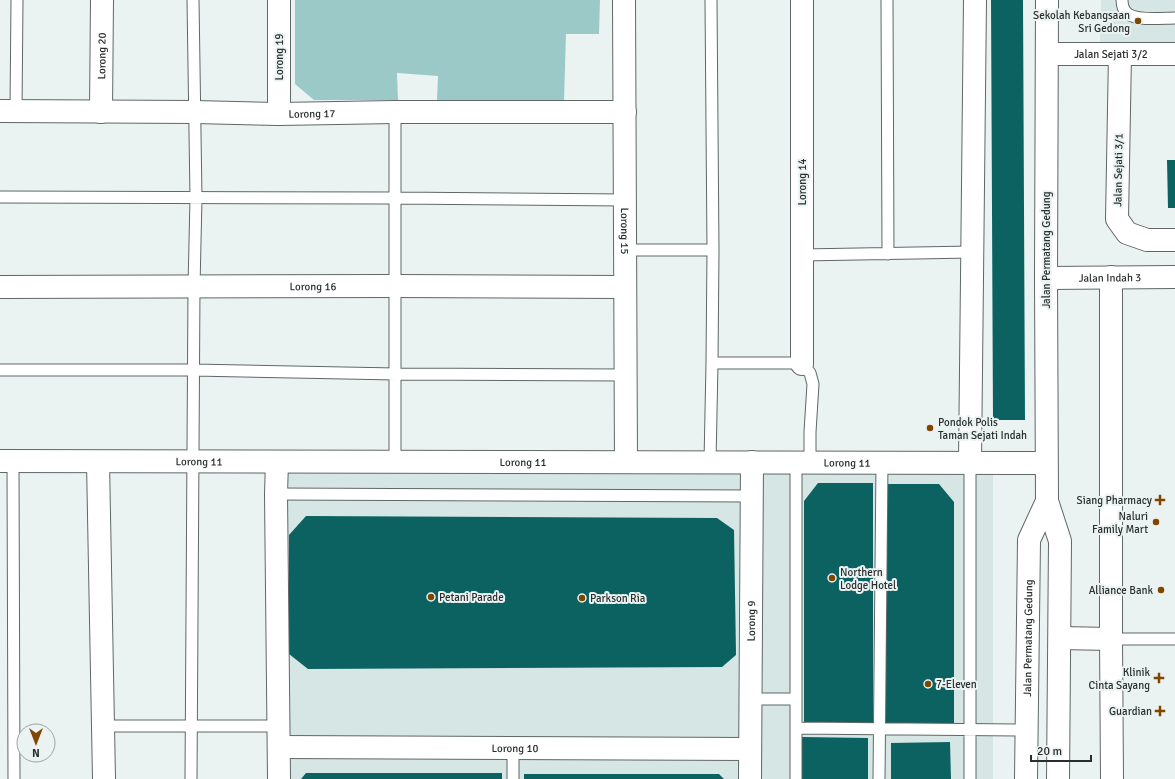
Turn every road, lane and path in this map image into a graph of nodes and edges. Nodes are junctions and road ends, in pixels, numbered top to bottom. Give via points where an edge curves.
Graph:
1 (17, 0) edge
2 (102, 0) edge
3 (193, 0) edge
4 (279, 0) edge
5 (624, 0) edge
6 (711, 0) edge
7 (802, 0) edge
8 (888, 0) edge
9 (975, 0) edge
10 (1047, 0) edge
11 (1122, 0) edge
12 (1175, 18) edge
13 (1047, 54) junction
14 (1120, 54) junction
15 (1175, 54) edge
16 (8, 111) edge
17 (101, 112) junction
18 (195, 112) junction
19 (395, 112) junction
20 (625, 112) junction
21 (279, 114) junction
22 (0, 197) edge
23 (196, 198) junction
24 (395, 198) junction
25 (625, 200) junction
26 (1175, 240) edge
27 (625, 250) junction
28 (713, 250) junction
29 (972, 252) junction
30 (888, 254) junction
31 (802, 255) junction
32 (1111, 277) junction
33 (1175, 277) edge
34 (1046, 278) junction
35 (394, 286) junction
36 (625, 286) junction
37 (0, 287) edge
38 (194, 287) junction
39 (712, 363) junction
40 (802, 364) junction
41 (0, 370) edge
42 (193, 370) junction
43 (396, 374) junction
44 (626, 375) junction
45 (7, 461) edge
46 (98, 462) junction
47 (192, 462) junction
48 (277, 462) junction
49 (395, 462) junction
50 (626, 462) junction
51 (710, 462) junction
52 (752, 462) junction
53 (803, 462) junction
54 (882, 462) junction
55 (970, 463) junction
56 (1046, 463) junction
57 (276, 494) junction
58 (751, 496) junction
59 (1047, 501) junction
60 (1060, 638) junction
61 (1111, 639) junction
62 (1175, 639) edge
63 (750, 699) junction
64 (796, 699) junction
65 (103, 726) junction
66 (191, 726) junction
67 (796, 728) junction
68 (880, 729) junction
69 (970, 730) junction
70 (1027, 730) junction
71 (279, 736) junction
72 (513, 748) junction
73 (750, 748) junction
74 (14, 779) edge
75 (104, 779) edge
76 (191, 779) edge
77 (279, 779) edge
78 (513, 779) edge
79 (750, 779) edge
80 (796, 779) edge
81 (879, 779) edge
82 (970, 779) edge
83 (1026, 779) edge
84 (1058, 779) edge
85 (1112, 779) edge

1 - 16 lane
2 - 17 street, Lorong 20
3 - 18 lane
4 - 21 street, Lorong 19
5 - 20 street, Lorong 15
6 - 28 lane
7 - 31 street, Lorong 14
8 - 30 lane
9 - 29 street
10 - 13 street, Jalan Permatang Gedung
11 - 12 lane via 1124,10 1135,17
13 - 14 street, Jalan Sejati 3/2
13 - 34 street, Jalan Permatang Gedung
14 - 15 street, Jalan Sejati 3/2
14 - 26 street, Jalan Sejati 3/1 via 1117,219 1127,233 1147,240
16 - 17 street, Lorong 17
17 - 18 street, Lorong 17
18 - 21 street, Lorong 17
18 - 23 lane
19 - 20 street, Lorong 17
19 - 21 street, Lorong 17
19 - 24 lane
20 - 25 street, Lorong 15
22 - 23 lane
23 - 24 lane
23 - 38 lane
24 - 25 lane
24 - 35 lane
25 - 27 street, Lorong 15
27 - 28 lane
27 - 36 street, Lorong 15
28 - 39 lane
29 - 30 lane
29 - 55 street
30 - 31 lane
31 - 40 street, Lorong 14
32 - 33 street, Jalan Indah 3
32 - 34 street, Jalan Indah 3
32 - 61 street
34 - 56 street, Jalan Permatang Gedung
35 - 36 street, Lorong 16
35 - 38 street, Lorong 16
35 - 43 lane
36 - 44 street, Lorong 15
37 - 38 street, Lorong 16
38 - 42 lane
39 - 40 lane
39 - 51 lane
40 - 53 lane via 810,373 813,384 810,432
41 - 42 lane
42 - 43 lane
42 - 47 lane
43 - 44 lane
43 - 49 lane
44 - 50 street, Lorong 15
45 - 46 street, Lorong 11
45 - 74 lane
46 - 47 street, Lorong 11
46 - 65 street
47 - 48 street, Lorong 11
47 - 66 lane
48 - 49 street, Lorong 11
48 - 57 street
49 - 50 street, Lorong 11
50 - 51 street, Lorong 11
51 - 52 street, Lorong 11
52 - 53 street, Lorong 11
52 - 58 street, Lorong 9
53 - 54 street, Lorong 11
53 - 64 lane
54 - 55 street, Lorong 11
54 - 68 lane
55 - 56 street, Lorong 11
55 - 69 lane
56 - 59 street, Jalan Permatang Gedung
57 - 58 lane
57 - 71 street
58 - 63 street, Lorong 9
59 - 60 street, Jalan Permatang Gedung via 1060,541
59 - 70 street, Jalan Permatang Gedung via 1029,540
60 - 61 street
60 - 84 street, Jalan Permatang Gedung
61 - 62 lane
61 - 85 street
63 - 64 lane
63 - 73 street, Lorong 9
64 - 67 lane
65 - 66 lane
65 - 75 street
66 - 71 lane
66 - 76 lane
67 - 68 lane
67 - 80 lane
68 - 69 lane
68 - 81 lane
69 - 70 lane
69 - 82 lane
70 - 83 street, Jalan Permatang Gedung
71 - 72 street, Lorong 10
71 - 77 street
72 - 73 street, Lorong 10
72 - 78 lane
73 - 79 street, Lorong 9

